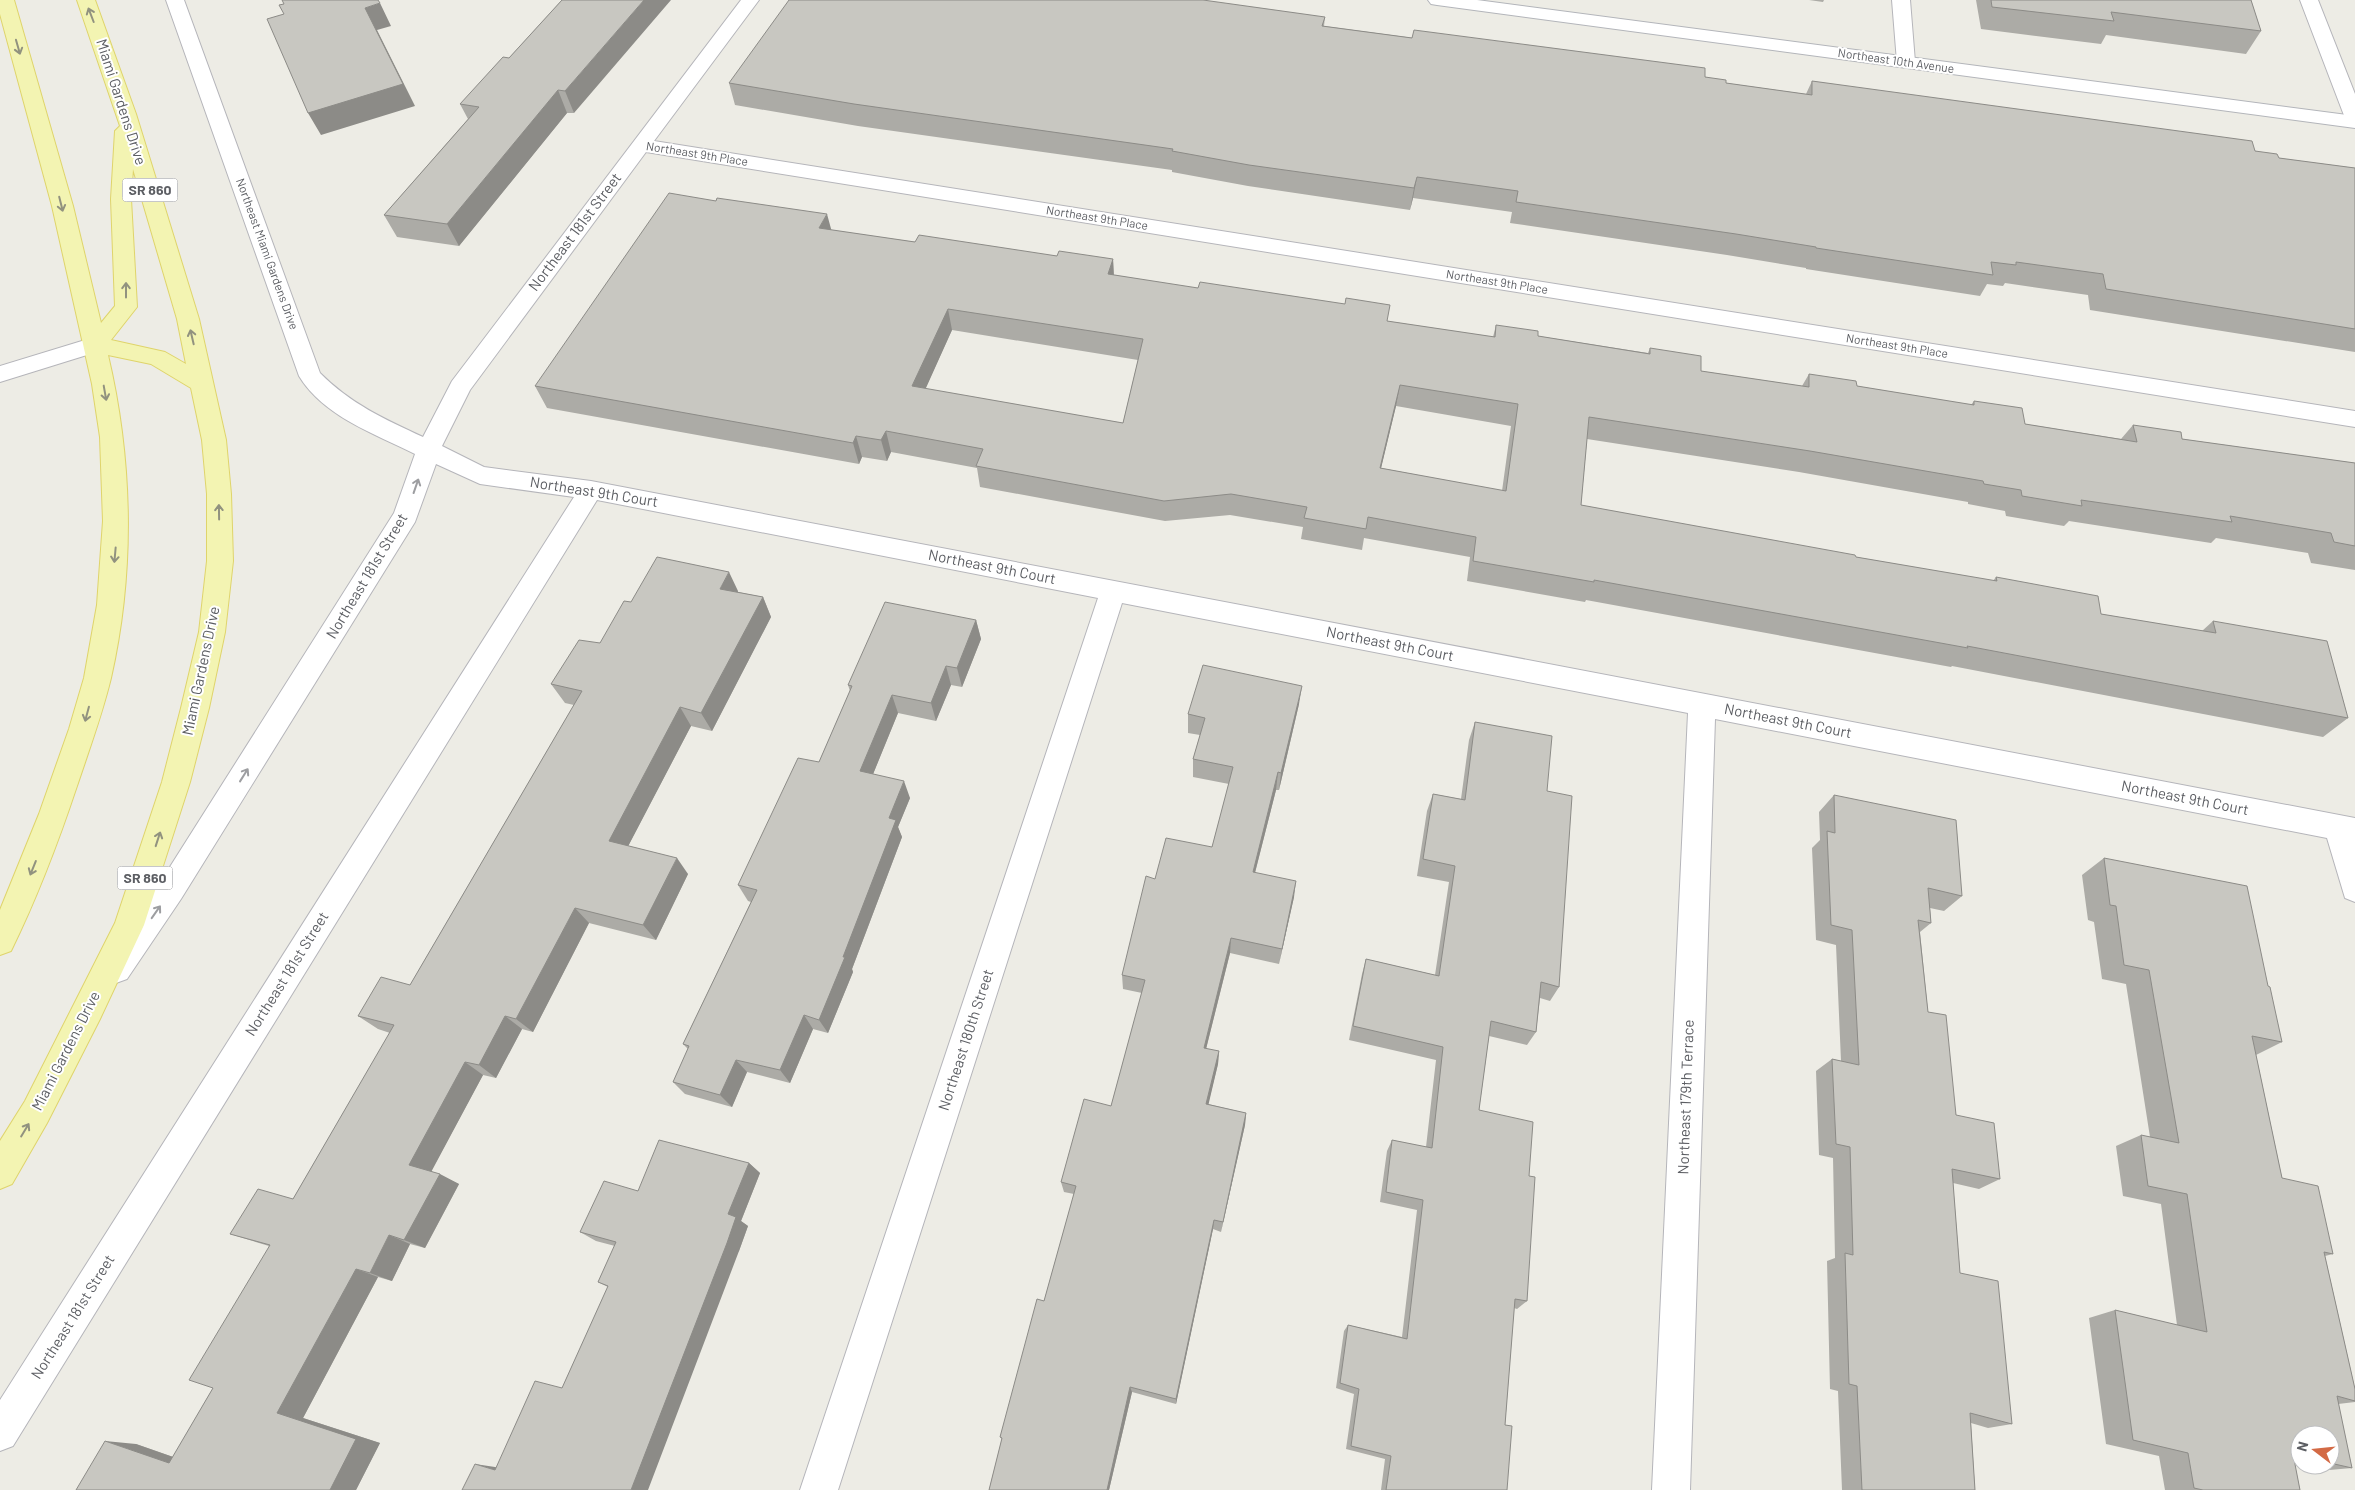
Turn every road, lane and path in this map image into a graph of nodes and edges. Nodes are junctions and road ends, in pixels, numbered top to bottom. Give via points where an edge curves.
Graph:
1 (5, 0) edge
2 (86, 0) edge
3 (175, 0) edge
4 (750, 0) edge
5 (1437, 0) edge
6 (1901, 0) edge
7 (2310, 0) edge
8 (1478, 3) edge
9 (1906, 62) junction
10 (126, 114) junction
11 (2355, 118) edge
12 (2355, 122) edge
13 (640, 145) junction
14 (94, 345) junction
15 (0, 374) edge
16 (203, 384) junction
17 (2355, 419) edge
18 (428, 450) junction
19 (591, 490) junction
20 (1113, 591) junction
21 (1702, 704) junction
22 (2346, 829) edge
23 (2355, 889) edge
24 (0, 940) edge
25 (88, 1009) junction
26 (0, 1172) edge
27 (0, 1433) edge
28 (820, 1490) edge
29 (1671, 1490) edge

1 -> 14 main road via 44,134
10 -> 2 main road, Miami Gardens Drive / SR 860
3 - 18 street, Northeast Miami Gardens Drive via 310,376 330,397 358,416
4 - 13 street, Northeast 181st Street
5 - 8 street, Northeast 10th Avenue
6 - 9 street
7 - 11 street
8 - 9 street, Northeast 10th Avenue
9 - 12 street, Northeast 10th Avenue
14 -> 10 main road via 126,307 121,199
16 -> 10 main road, Miami Gardens Drive / SR 860 via 188,319
13 - 17 street, Northeast 9th Place
13 - 18 street, Northeast 181st Street via 460,387
14 - 15 street
14 - 16 main road via 156,357
14 -> 24 main road via 112,435 116,546 101,662 79,741 49,827 14,915
25 -> 16 main road, Miami Gardens Drive / SR 860 via 129,925 153,855 178,773 212,632 220,560 218,494 214,440
18 - 19 street, Northeast 9th Court via 480,474
25 -> 18 street, Northeast 181st Street via 172,890 406,515
19 - 20 street, Northeast 9th Court
19 - 27 street, Northeast 181st Street
20 - 21 street, Northeast 9th Court
20 - 28 street, Northeast 180th Street
21 - 22 street, Northeast 9th Court
21 - 29 street, Northeast 179th Terrace
22 - 23 street
26 -> 25 main road, Miami Gardens Drive / SR 860 via 36,1112

